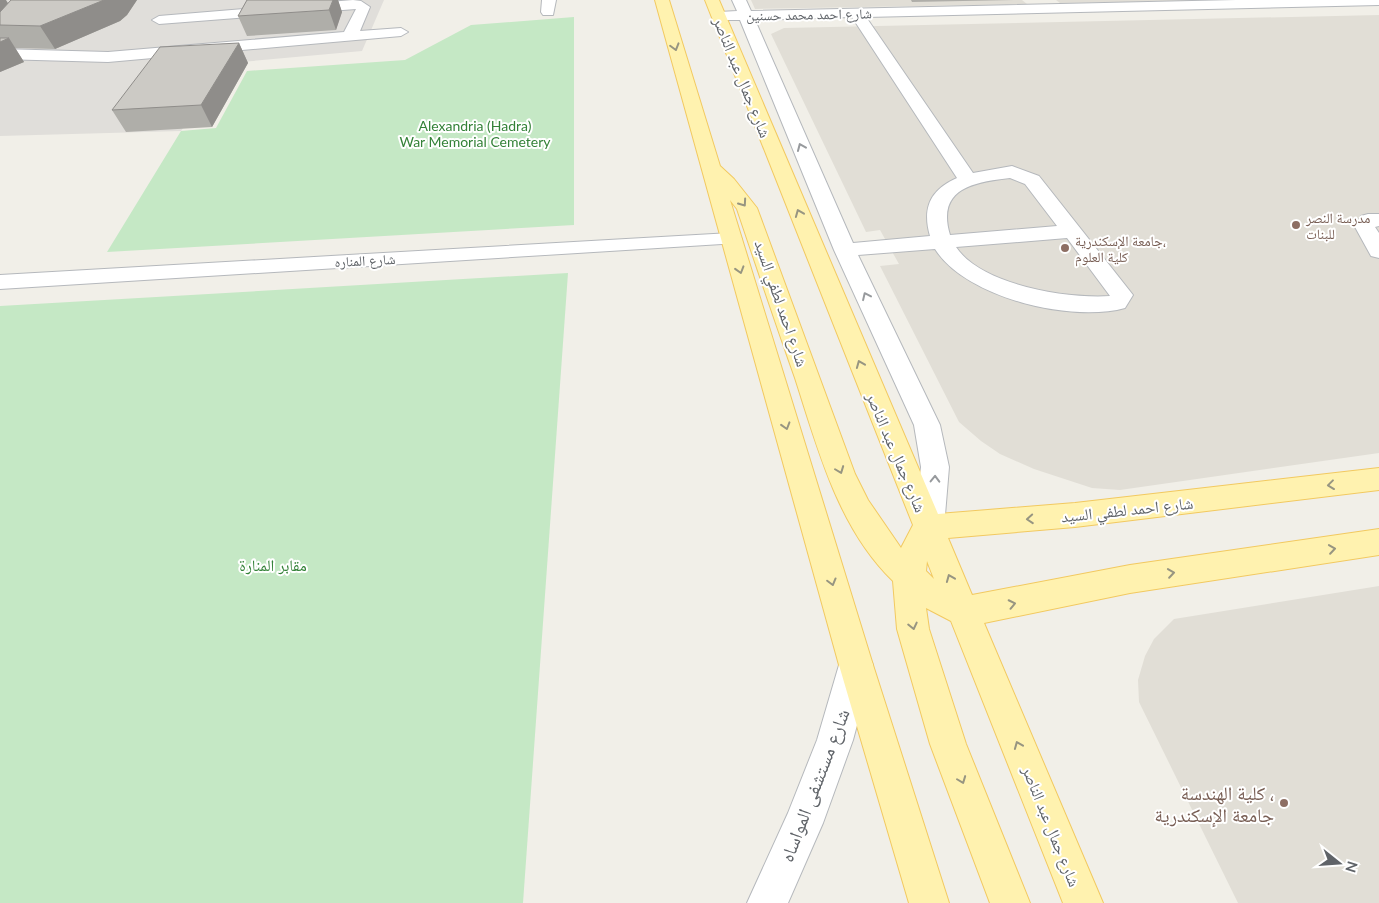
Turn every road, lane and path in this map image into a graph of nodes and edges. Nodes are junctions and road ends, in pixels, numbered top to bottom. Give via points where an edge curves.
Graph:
1 (662, 0) edge
2 (762, 0) edge
3 (172, 2) dead end
4 (1373, 2) edge
5 (1057, 4) edge
6 (734, 10) edge
7 (856, 13) junction
8 (159, 20) junction
9 (401, 32) dead end
10 (350, 36) junction
11 (0, 54) edge
12 (134, 54) junction
13 (710, 167) junction
14 (968, 180) junction
15 (1379, 220) edge
16 (1072, 231) junction
17 (731, 239) junction
18 (942, 242) junction
19 (845, 250) junction
20 (1379, 251) edge
21 (0, 282) edge
22 (1379, 479) edge
23 (929, 527) junction
24 (1379, 542) edge
25 (909, 577) junction
26 (964, 611) junction
27 (856, 665) junction
28 (767, 903) edge
29 (929, 903) edge
30 (1010, 903) edge
31 (1084, 903) edge

1 -> 13 main road
2 - 6 street via 763,6
3 - 8 street
4 - 5 street, شارع احمد محمد حسنين
5 - 7 street, شارع احمد محمد حسنين
6 - 7 street, شارع احمد محمد حسنين
19 -> 6 street
23 -> 6 main road, شارع جمال عبد الناصر
7 - 14 street
8 - 10 street via 356,4 364,10
8 - 12 street
9 - 10 street
10 - 12 street
11 - 12 street via 82,58
13 - 17 main road
13 -> 25 main road, شارع احمد لطفي السيد via 747,208 841,474 857,508 879,545
14 - 16 street via 1012,172 1027,176
14 - 18 street via 944,196 936,212
15 - 20 street via 1368,220 1365,228
16 - 18 street
16 - 18 street via 1122,295 1117,303 1062,302 1021,293 984,278 961,264
17 - 21 street, شارع المناره
17 -> 27 main road
18 - 19 street
23 -> 19 street via 935,467 927,424
22 -> 23 main road, شارع احمد لطفي السيد via 1075,515
23 - 25 main road via 918,541
26 -> 23 main road, شارع جمال عبد الناصر
26 -> 24 main road via 1130,579
25 - 26 main road, شارع احمد لطفي السيد via 937,599
25 -> 30 main road via 913,629 948,744
31 -> 26 main road, شارع جمال عبد الناصر
27 - 28 street, شارع مستشفى المواساه via 832,750 804,823
27 - 29 main road

